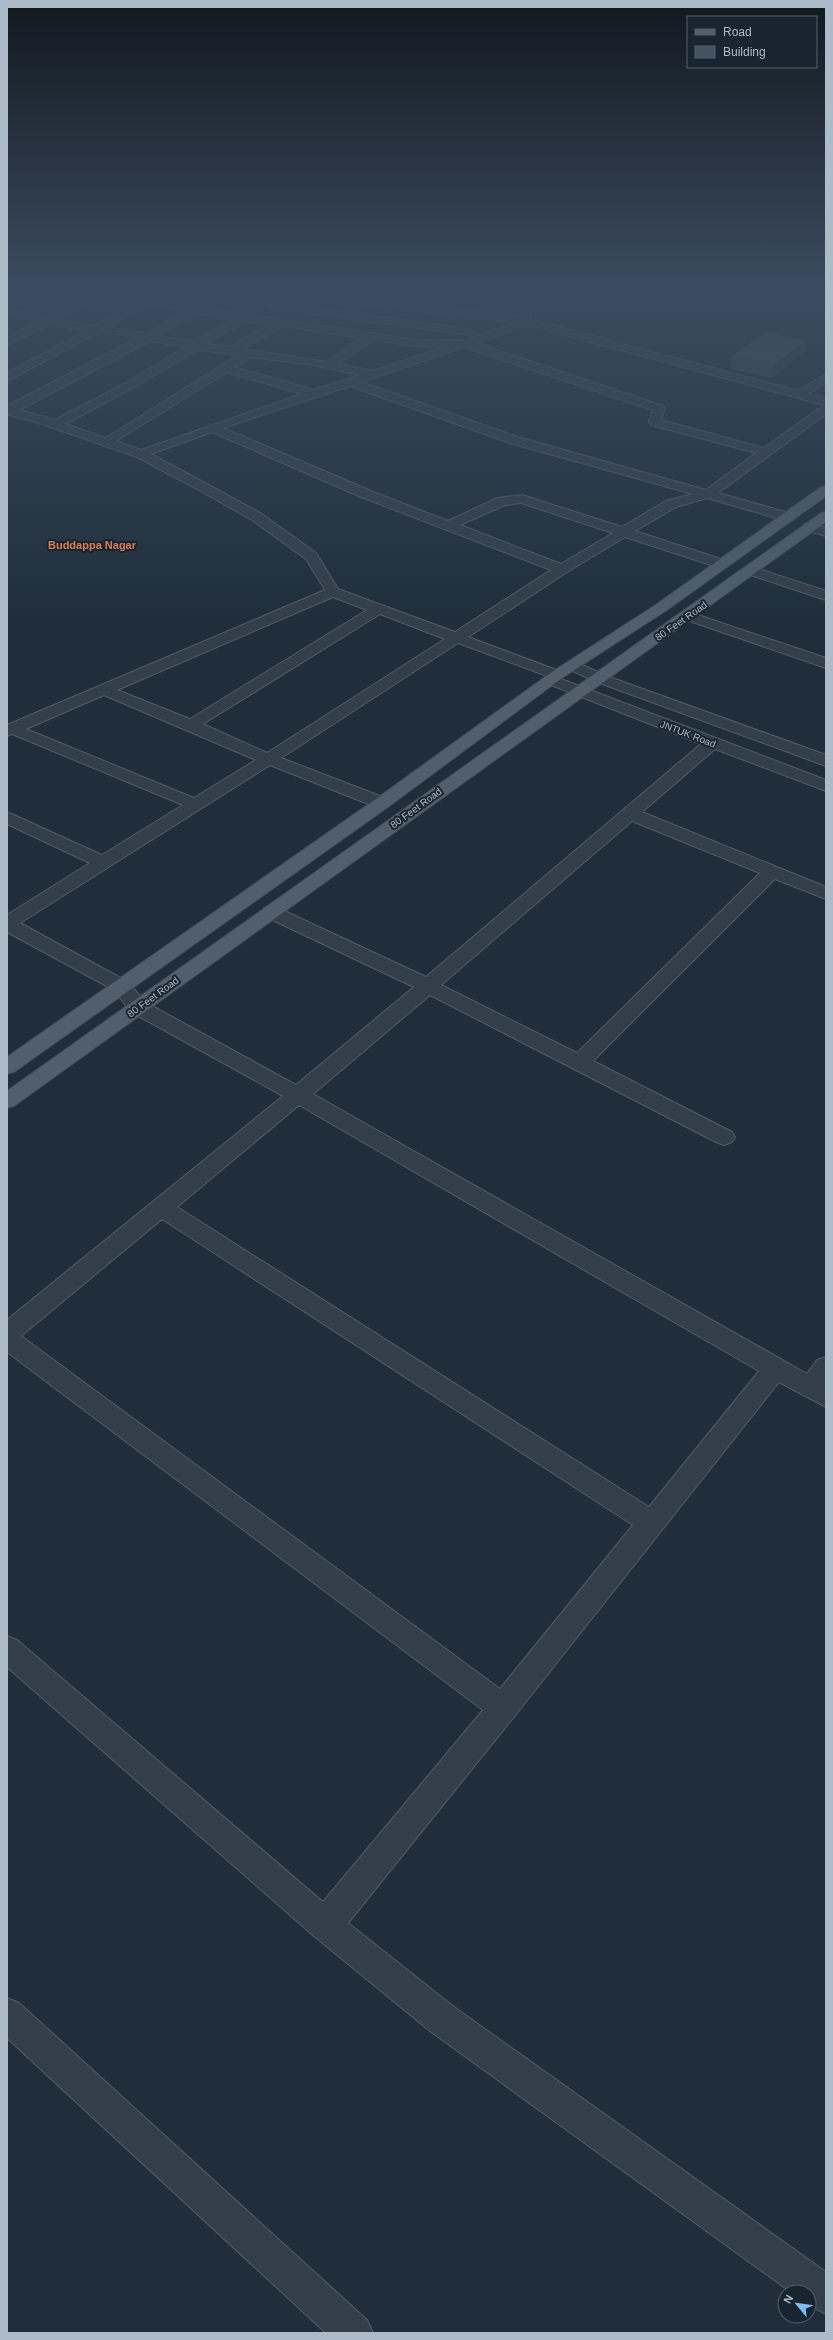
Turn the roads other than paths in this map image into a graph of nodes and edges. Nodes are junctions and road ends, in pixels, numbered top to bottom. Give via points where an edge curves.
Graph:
1 (19, 404) edge
2 (94, 404) edge
3 (167, 404) edge
4 (284, 404) edge
5 (413, 404) edge
6 (648, 404) edge
7 (826, 408) edge
8 (7, 410) edge
9 (56, 424) junction
10 (212, 428) junction
11 (107, 442) junction
12 (765, 452) junction
13 (141, 454) junction
14 (826, 490) edge
15 (709, 494) junction
16 (788, 516) junction
17 (826, 516) edge
18 (448, 526) junction
19 (818, 530) edge
20 (623, 532) junction
21 (722, 564) junction
22 (562, 569) junction
23 (750, 570) junction
24 (333, 592) junction
25 (826, 596) edge
26 (378, 609) junction
27 (689, 616) junction
28 (456, 637) junction
29 (826, 663) edge
30 (572, 665) junction
31 (554, 678) junction
32 (599, 678) junction
33 (105, 690) junction
34 (580, 691) junction
35 (191, 725) junction
36 (10, 730) edge
37 (712, 743) junction
38 (268, 759) junction
39 (826, 761) edge
40 (826, 786) edge
41 (382, 803) junction
42 (194, 804) junction
43 (631, 814) junction
44 (7, 817) edge
45 (102, 862) junction
46 (772, 872) junction
47 (826, 894) edge
48 (271, 912) junction
49 (7, 924) edge
50 (121, 986) junction
51 (428, 986) junction
52 (138, 1007) junction
53 (579, 1062) junction
54 (7, 1068) edge
55 (298, 1095) junction
56 (7, 1101) edge
57 (724, 1137) dead end
58 (160, 1208) junction
59 (7, 1334) edge
60 (7, 1339) edge
61 (826, 1367) edge
62 (775, 1369) junction
63 (818, 1393) edge
64 (652, 1523) junction
65 (7, 1649) edge
66 (503, 1708) junction
67 (325, 1925) junction
68 (7, 2015) edge
69 (826, 2295) edge
70 (354, 2333) edge

1 - 8 street
2 - 9 street
3 - 11 street
4 - 10 street
5 - 15 street via 514,440
6 - 12 street via 659,408 655,422
7 - 12 street
8 - 9 street
9 - 11 street
10 - 13 street
10 - 18 street
11 - 13 street
12 - 15 street
13 - 24 street via 257,517 311,556
14 - 16 main road, 80 Feet Road
15 - 16 street
15 - 20 street via 671,504
16 - 21 main road, 80 Feet Road
17 - 19 main road, 80 Feet Road
18 - 20 street via 502,500 515,498
18 - 22 street
19 - 23 main road, 80 Feet Road
20 - 21 street
20 - 22 street
21 - 30 main road, 80 Feet Road
22 - 28 street
23 - 25 street
23 - 27 main road, 80 Feet Road
24 - 26 street, JNTUK Road
24 - 33 street
26 - 28 street, JNTUK Road
26 - 35 street
27 - 29 street
27 - 32 main road, 80 Feet Road
28 - 31 street, JNTUK Road
28 - 38 street
30 - 31 main road, 80 Feet Road
30 - 32 street, JNTUK Road
31 - 34 street, JNTUK Road
31 - 41 main road, 80 Feet Road
32 - 34 main road, 80 Feet Road
32 - 39 street, JNTUK Road
33 - 35 street
33 - 36 street
34 - 37 street, JNTUK Road
34 - 48 main road, 80 Feet Road
35 - 38 street
36 - 42 street
37 - 40 street, JNTUK Road
37 - 43 street
38 - 41 street
38 - 42 street
41 - 50 main road, 80 Feet Road
42 - 45 street
43 - 46 street
43 - 51 street
44 - 45 street
45 - 49 street
46 - 47 street
46 - 53 street
48 - 51 street
48 - 52 main road, 80 Feet Road
49 - 50 street
50 - 52 street
50 - 54 main road, 80 Feet Road
51 - 53 street
51 - 55 street
52 - 55 street
52 - 56 main road, 80 Feet Road
53 - 57 street
55 - 58 street
55 - 62 street
58 - 59 street
58 - 64 street
60 - 66 street
61 - 63 street
62 - 63 street
62 - 64 street
64 - 66 street
65 - 67 street
66 - 67 street
67 - 69 street via 442,2019
68 - 70 street

